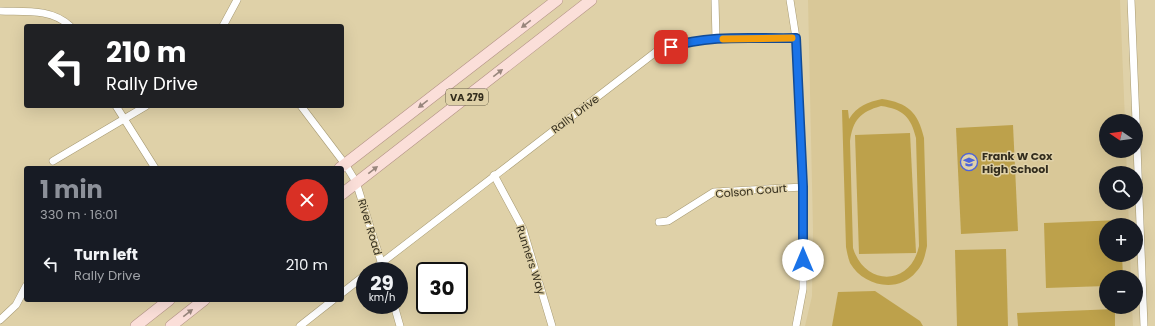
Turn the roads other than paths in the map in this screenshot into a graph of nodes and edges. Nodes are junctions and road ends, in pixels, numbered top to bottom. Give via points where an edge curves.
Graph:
1 (237, 0) edge
2 (557, 0) edge
3 (591, 0) edge
4 (715, 0) edge
5 (790, 0) edge
6 (1132, 0) edge
7 (0, 12) edge
8 (67, 24) edge
9 (224, 24) edge
10 (796, 38) junction
11 (716, 39) junction
12 (117, 108) edge
13 (143, 108) edge
14 (302, 108) edge
15 (1136, 114) edge
16 (123, 120) junction
17 (1137, 158) edge
18 (53, 161) dead end
19 (154, 166) edge
20 (343, 166) edge
21 (344, 167) edge
22 (494, 175) junction
23 (356, 182) junction
24 (803, 187) junction
25 (344, 192) edge
26 (659, 222) dead end
27 (382, 262) joint
28 (356, 282) edge
29 (24, 290) edge
30 (344, 291) edge
31 (167, 302) edge
32 (201, 302) edge
33 (330, 302) edge
34 (397, 314) edge
35 (0, 320) edge
36 (136, 326) edge
37 (171, 326) edge
38 (300, 326) edge
39 (400, 326) edge
40 (552, 326) edge
41 (796, 326) edge
42 (1144, 326) edge

1 - 9 street
2 -> 20 main road, VA 279
23 -> 3 main road, VA 279
4 - 11 street
5 - 10 street
6 - 15 street
7 - 8 street via 43,13 59,18
10 - 11 street, Rally Drive
10 - 24 street
11 - 22 street, Rally Drive via 686,42 657,51
12 - 16 street
13 - 16 street
14 - 20 street, River Road
16 - 18 street
16 - 19 street
17 - 42 street
21 - 23 street, River Road
22 - 27 street, Rally Drive
22 - 40 street, Runners Way via 523,229
23 - 25 main road, VA 279
23 - 27 street, River Road
24 - 26 street, Colson Court via 714,192 668,221
24 - 41 street via 803,289
28 - 30 street
29 - 35 street via 16,305
31 - 36 main road
37 -> 32 main road
33 - 38 street
34 - 39 street

